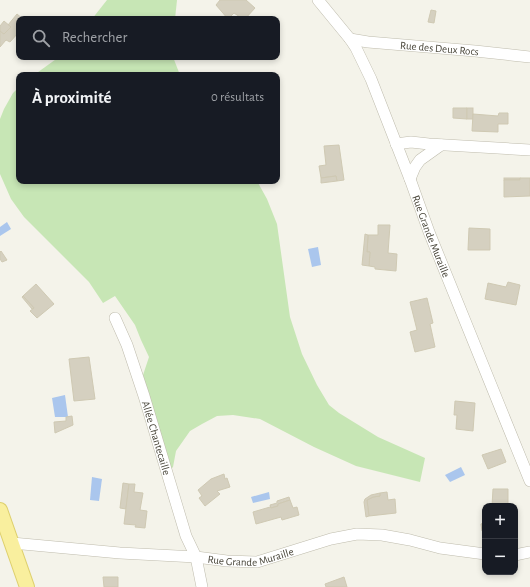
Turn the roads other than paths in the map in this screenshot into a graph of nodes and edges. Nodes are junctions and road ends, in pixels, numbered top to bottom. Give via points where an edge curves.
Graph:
1 (318, 0) edge
2 (350, 39) junction
3 (530, 57) edge
4 (396, 144) junction
5 (441, 145) junction
6 (530, 150) edge
7 (410, 179) junction
8 (115, 318) dead end
9 (530, 481) edge
10 (0, 510) edge
11 (12, 543) junction
12 (530, 552) edge
13 (482, 554) edge
14 (518, 554) edge
15 (196, 557) junction
16 (27, 587) edge
17 (202, 587) edge

1 - 2 street, Rue Grande Muraille
2 - 3 street, Rue des Deux Rocs
2 - 4 street, Rue Grande Muraille via 360,54
4 - 5 street via 412,142
4 - 7 street, Rue Grande Muraille
5 - 6 street
5 - 7 street via 420,160
7 - 9 street, Rue Grande Muraille
8 - 15 street, Allée Chantecaille via 144,396 186,536
10 - 11 main road
11 - 15 street, Rue Grande Muraille
11 - 16 main road
12 - 14 street
13 - 15 street, Rue Grande Muraille via 440,548 382,535 357,534 331,539 258,562
15 - 17 street, Allée Chantecaille

